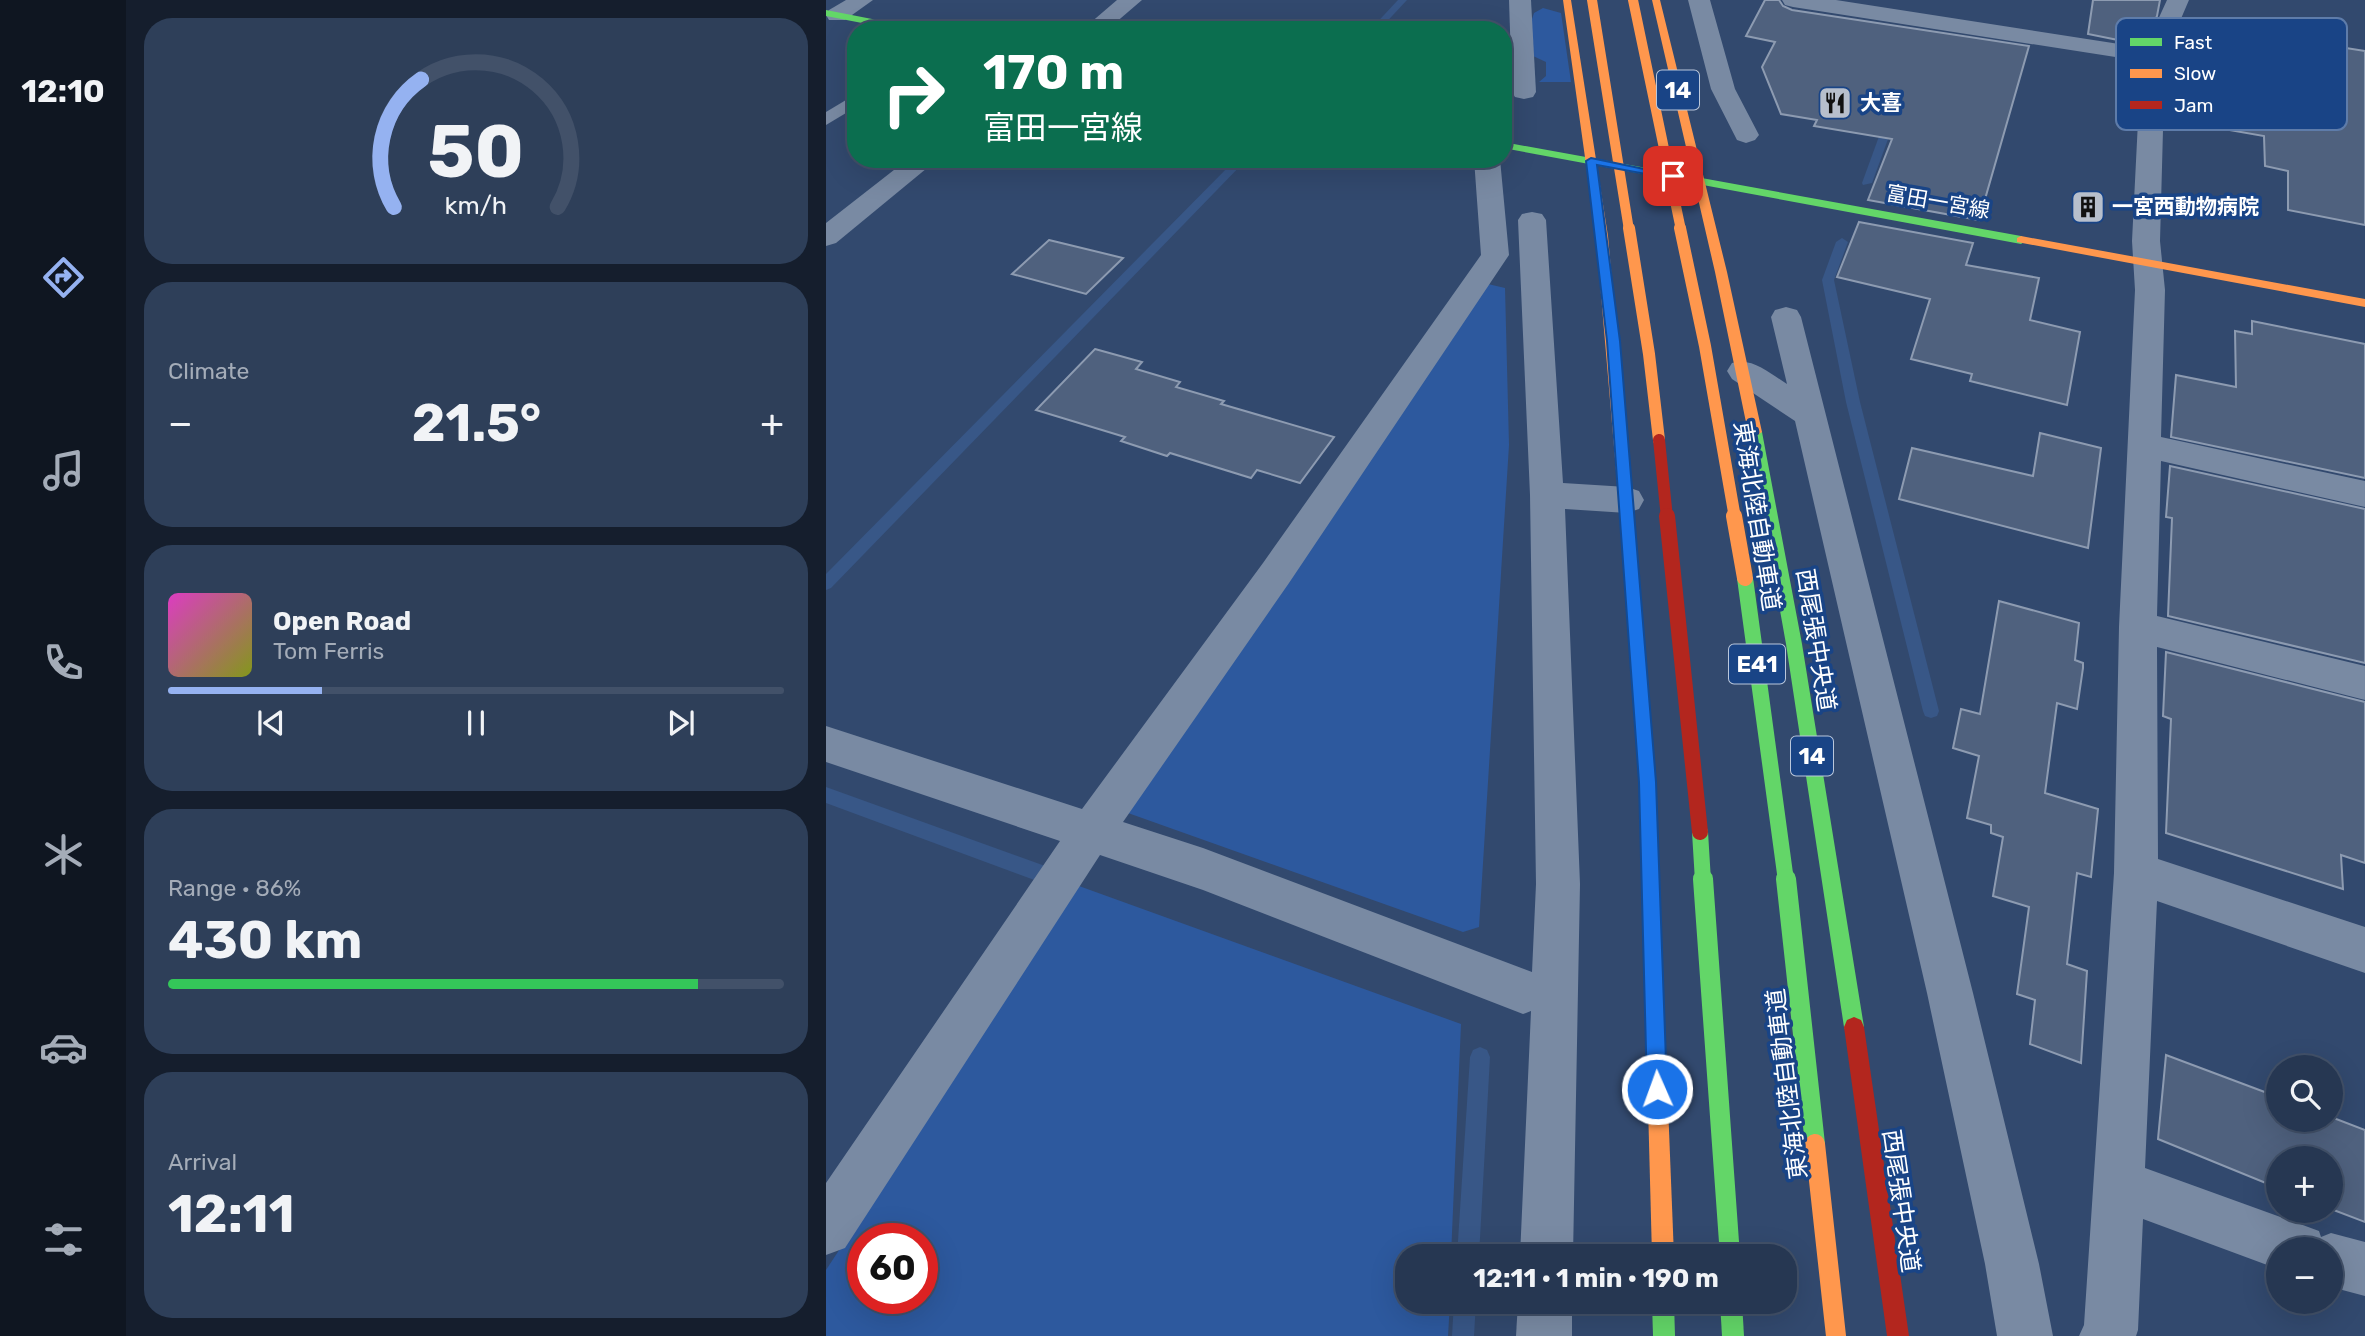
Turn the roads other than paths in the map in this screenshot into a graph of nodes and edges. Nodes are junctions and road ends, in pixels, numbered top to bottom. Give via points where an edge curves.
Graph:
1 (862, 0) edge
2 (1131, 0) edge
3 (1520, 0) edge
4 (1567, 0) edge
5 (1592, 0) edge
6 (1633, 0) edge
7 (1656, 0) edge
8 (1699, 0) edge
9 (1793, 0) edge
10 (2178, 0) edge
11 (832, 14) edge
12 (2170, 18) edge
13 (867, 21) edge
14 (1104, 21) edge
15 (2116, 49) edge
16 (1524, 92) dead end
17 (847, 105) edge
18 (826, 120) edge
19 (2151, 130) edge
20 (1746, 135) dead end
21 (1512, 147) edge
22 (1591, 161) junction
23 (914, 168) edge
24 (1488, 168) edge
25 (1700, 181) junction
26 (1532, 220) dead end
27 (826, 237) edge
28 (1495, 256) junction
29 (1534, 261) junction
30 (2147, 261) junction
31 (2365, 303) edge
32 (1786, 317) dead end
33 (1743, 371) junction
34 (1810, 415) junction
35 (2143, 445) junction
36 (2365, 494) edge
37 (1547, 495) junction
38 (1627, 500) junction
39 (2138, 627) junction
40 (2365, 683) edge
41 (826, 744) edge
42 (1091, 831) junction
43 (2136, 873) junction
44 (2365, 950) edge
45 (1522, 991) dead end
46 (2120, 1185) junction
47 (826, 1229) edge
48 (2266, 1238) edge
49 (1547, 1244) edge
50 (1663, 1244) edge
51 (1729, 1244) edge
52 (2343, 1263) edge
53 (2365, 1269) edge
54 (1545, 1314) edge
55 (1663, 1314) edge
56 (1732, 1314) edge
57 (1544, 1336) edge
58 (1664, 1336) edge
59 (1733, 1336) edge
60 (1836, 1336) edge
61 (1898, 1336) edge
62 (2025, 1336) edge
63 (2107, 1336) edge

1 - 11 street
2 - 14 street
3 - 16 street
4 - 22 main road
5 - 51 main road, bridge via 1649,354 1671,535 1698,803
6 - 60 main road, 東海北陸自動車道 / E41, bridge via 1739,533 1777,807
7 - 25 main road, 西尾張中央道 / 14
8 - 20 street via 1723,89
9 - 15 street
10 - 12 street
11 - 13 main road
17 - 18 lane
19 - 30 street
21 - 22 main road, 富田一宮線
22 - 25 main road, 富田一宮線
22 - 38 main road via 1614,341
23 - 27 street
24 - 28 street
25 - 30 main road, 富田一宮線
25 - 33 main road, 西尾張中央道 / 14
26 - 29 street
28 - 29 street
28 - 42 street
29 - 37 street
30 - 31 main road, 富田一宮線
30 - 35 street via 2150,290
32 - 34 street
33 - 34 street
33 - 61 main road, 西尾張中央道 / 14 via 1811,754
34 - 62 street via 1950,993
35 - 36 street
35 - 39 street
37 - 38 street
37 - 49 street via 1559,884
38 - 50 main road via 1647,782
39 - 40 street
39 - 43 street
41 - 42 street
42 - 45 street
42 - 47 street
43 - 44 street
43 - 46 street
46 - 48 street
46 - 63 street
52 - 53 street
54 - 57 street
55 - 58 main road
56 - 59 main road

